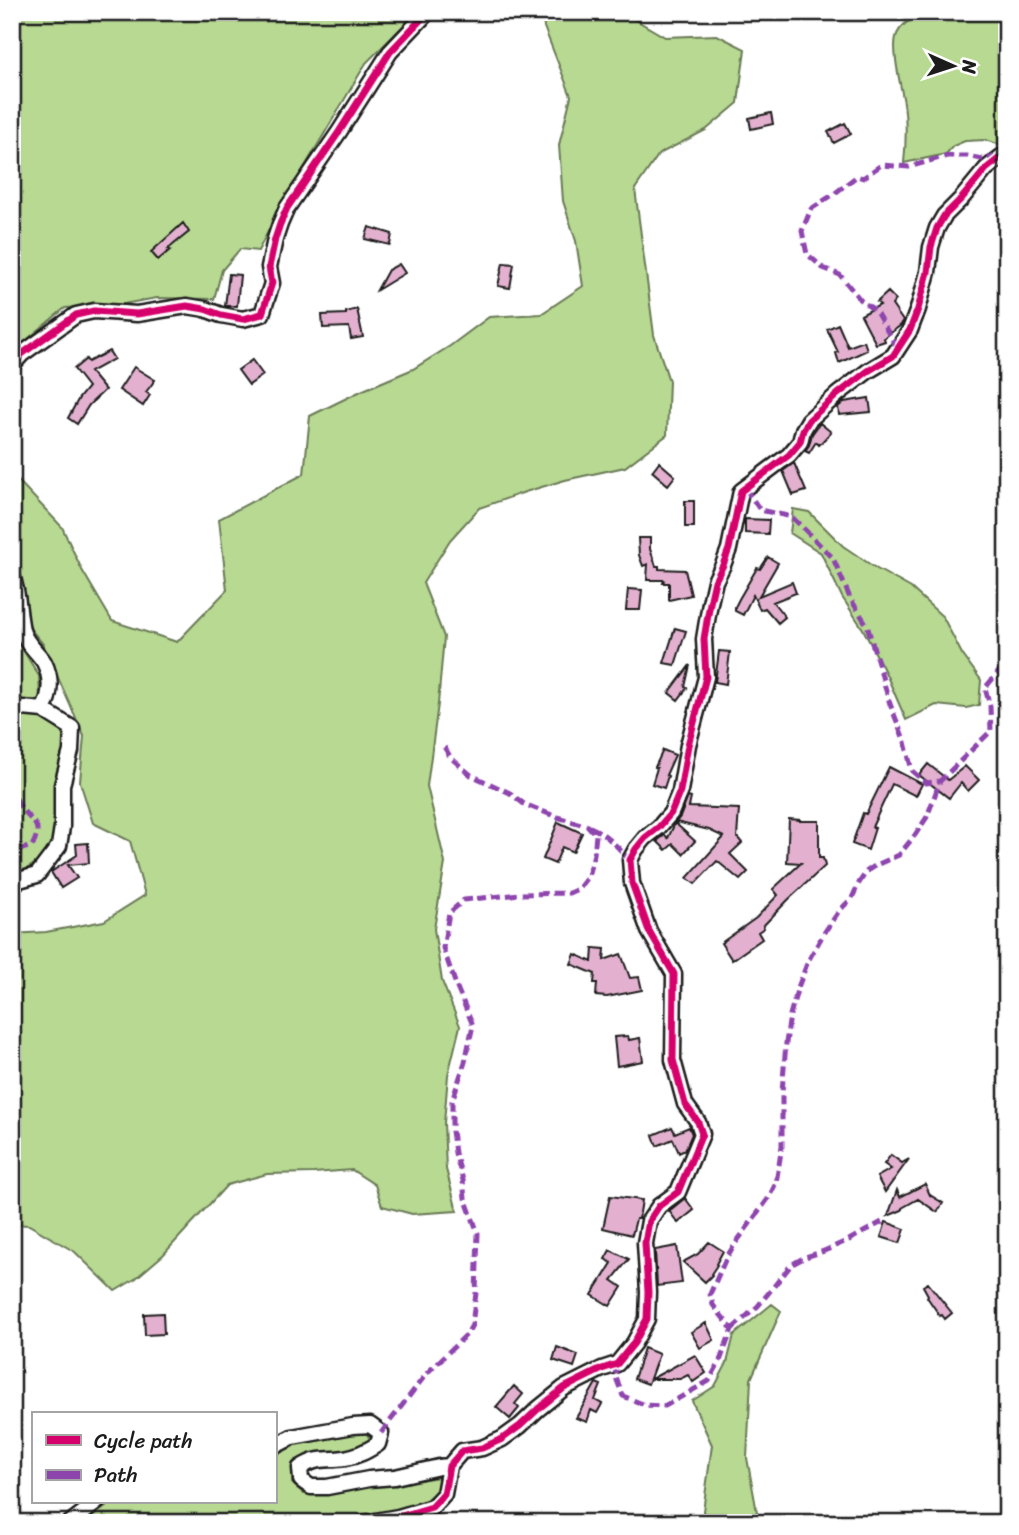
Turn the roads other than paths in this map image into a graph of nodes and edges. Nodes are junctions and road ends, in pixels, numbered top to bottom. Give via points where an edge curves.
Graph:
1 (428, 12) edge
2 (1007, 156) edge
3 (12, 365) edge
4 (12, 576) edge
5 (12, 707) edge
6 (43, 710) junction
7 (12, 881) edge
8 (276, 1445) edge
9 (449, 1466) junction
10 (94, 1504) edge
11 (70, 1523) edge
12 (364, 1523) edge

1 - 3 street via 390,52 288,208 275,239 269,267 272,283 262,314 243,319 187,306 137,314 94,311 76,315
2 - 9 street via 986,169 937,228 918,309 893,356 838,394 809,420 789,455 741,491 729,549 710,603 704,639 706,677 680,791 671,813 630,860 632,883 649,931 674,974 674,1060 685,1104 702,1134 678,1192 659,1206 649,1221 645,1242 647,1319 617,1364 564,1388 511,1432 482,1448 462,1451
4 - 6 street via 23,634 44,663 50,688
5 - 6 street
6 - 7 street via 72,729 62,785 59,846 37,875
8 - 9 street via 292,1437 353,1426 370,1425 381,1433 378,1444 365,1453 312,1460 300,1468 300,1480 311,1487
9 - 12 street via 444,1494 432,1507
10 - 11 street

